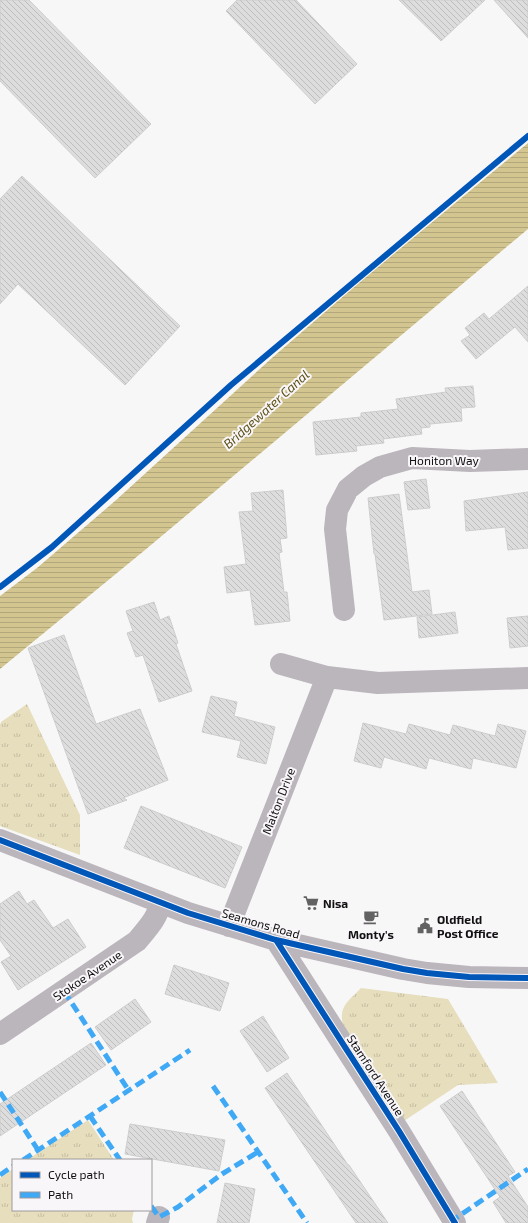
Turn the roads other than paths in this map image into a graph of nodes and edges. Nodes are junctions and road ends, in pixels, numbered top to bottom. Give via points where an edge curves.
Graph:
1 (528, 459) edge
2 (344, 610) dead end
3 (281, 664) dead end
4 (327, 677) junction
5 (528, 678) edge
6 (0, 840) edge
7 (160, 902) junction
8 (229, 926) junction
9 (276, 940) junction
10 (528, 978) edge
11 (0, 1034) edge
12 (455, 1223) edge

1 - 2 street, Honiton Way via 470,461 412,458 380,466 348,489 337,510 335,529
3 - 4 street
4 - 5 street via 378,683
4 - 8 street, Malton Drive
6 - 7 street, Seamons Road
7 - 8 street, Seamons Road
7 - 11 street, Stokoe Avenue via 160,908 149,928 137,941
8 - 9 street, Seamons Road
9 - 10 street, Seamons Road via 427,973
9 - 12 street, Stamford Avenue

